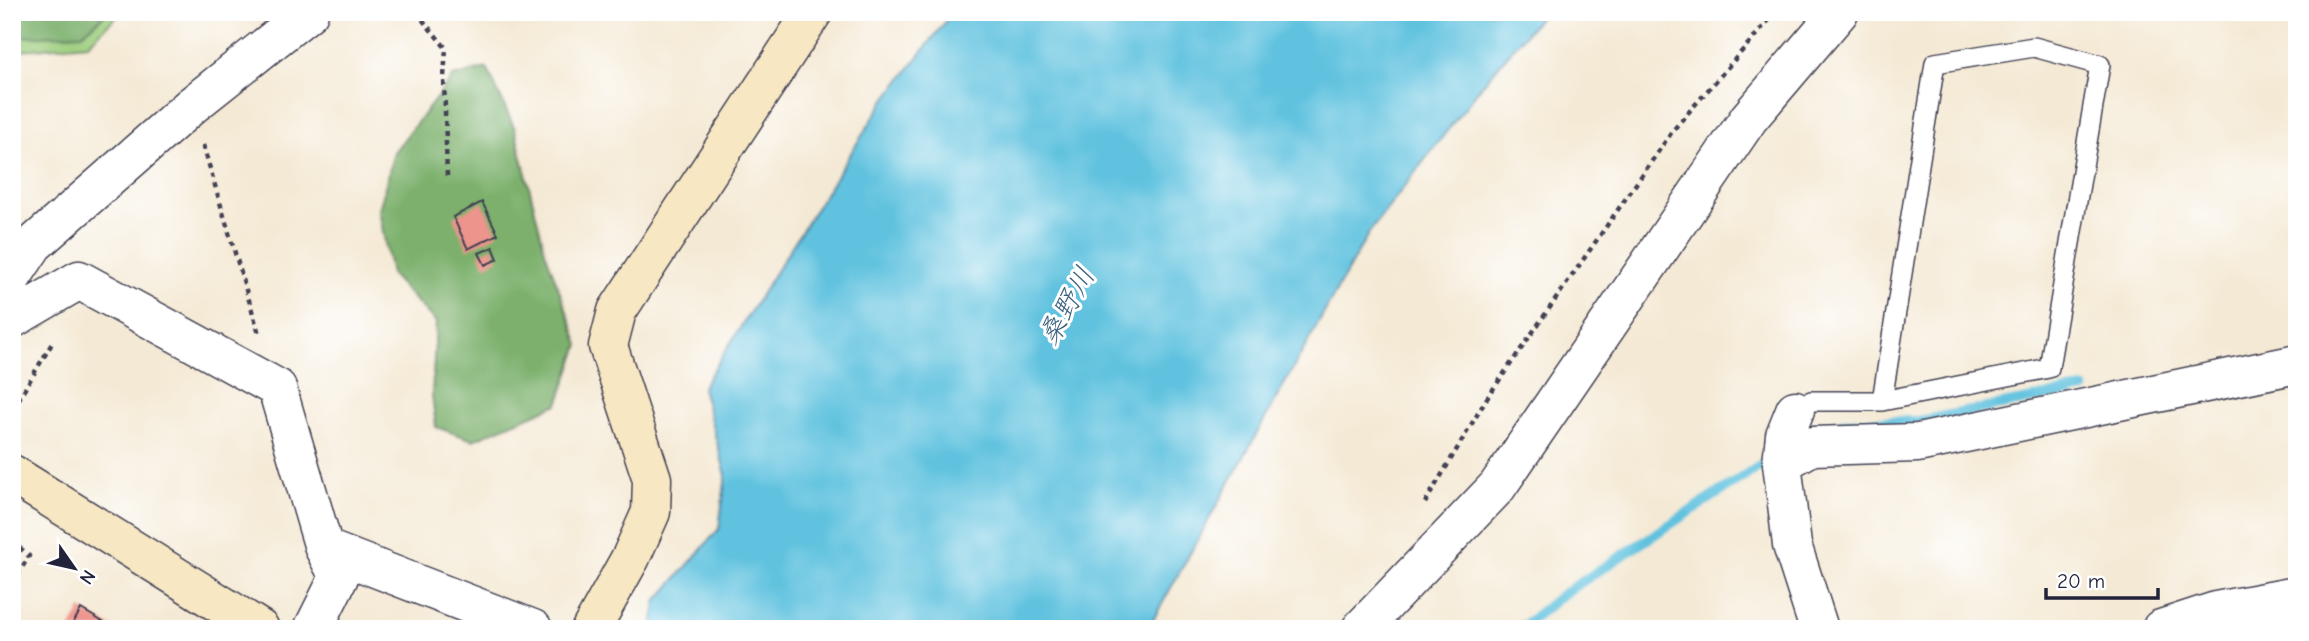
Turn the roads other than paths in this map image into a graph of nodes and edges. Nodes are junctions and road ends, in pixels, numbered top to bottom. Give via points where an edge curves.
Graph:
1 (309, 12) edge
2 (813, 12) edge
3 (1839, 12) edge
4 (12, 277) edge
5 (12, 318) edge
6 (2297, 364) edge
7 (1882, 401) junction
8 (1795, 410) joint
9 (1782, 463) junction
10 (12, 474) edge
11 (324, 548) junction
12 (2295, 607) edge
13 (260, 629) edge
14 (313, 629) edge
15 (533, 629) edge
16 (590, 629) edge
17 (1361, 629) edge
18 (1819, 629) edge
19 (2161, 629) edge

1 - 4 street via 191,106 34,244
2 - 16 street via 617,311 608,346 652,479 651,512
3 - 17 street via 1749,118 1497,487
5 - 11 street via 79,279 277,388
6 - 9 street via 1918,443 1812,446
7 - 7 lane via 1935,64 2034,47 2100,65 2049,368
7 - 8 lane via 1811,401
8 - 9 street via 1785,435
9 - 18 street via 1792,545
10 - 13 street
11 - 14 street via 339,577
11 - 15 street
12 - 19 street via 2216,611

